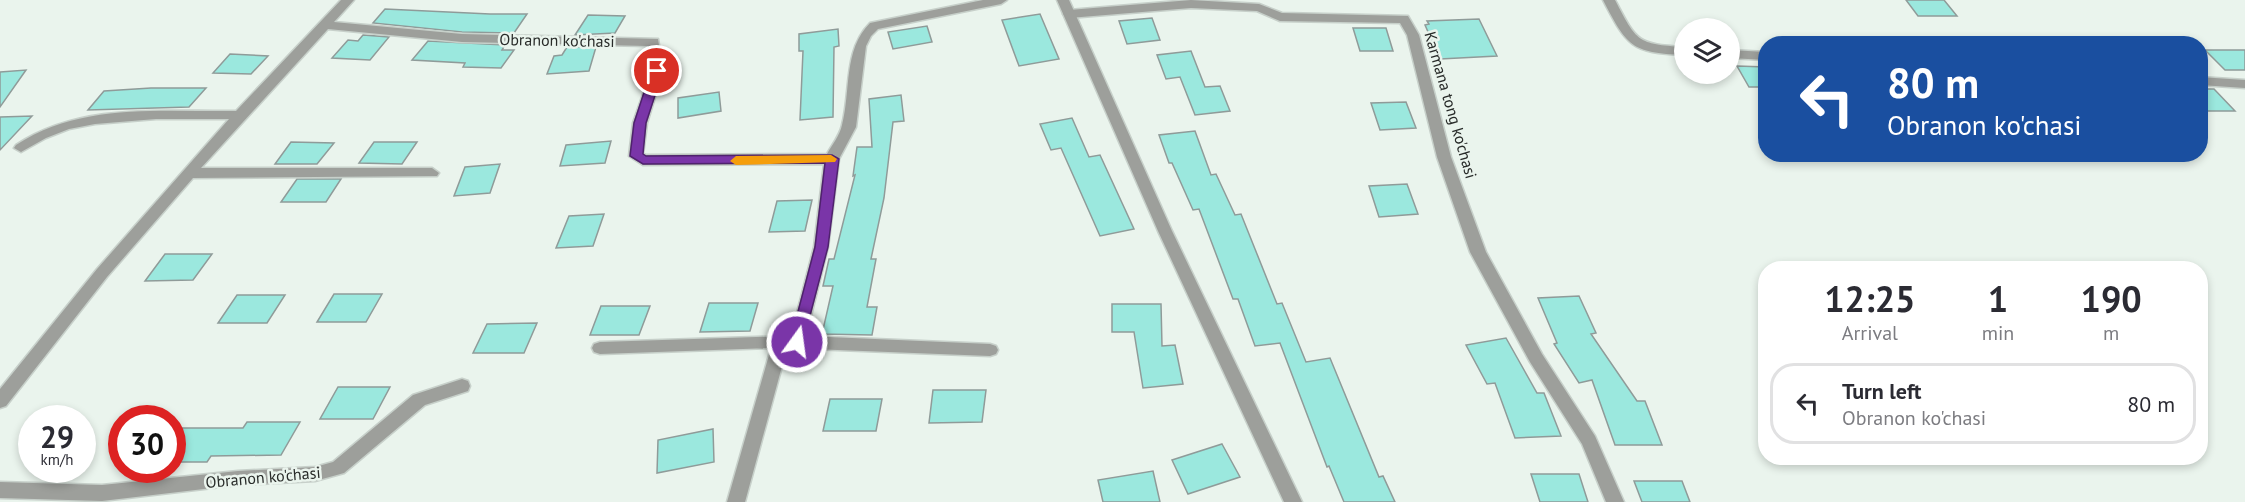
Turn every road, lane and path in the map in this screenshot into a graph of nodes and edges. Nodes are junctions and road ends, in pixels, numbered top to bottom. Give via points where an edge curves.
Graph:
1 (348, 0) edge
2 (1001, 0) edge
3 (1609, 0) edge
4 (1066, 7) edge
5 (326, 25) junction
6 (1674, 50) edge
7 (1740, 55) edge
8 (1758, 56) edge
9 (2208, 82) edge
10 (2245, 84) edge
11 (240, 116) junction
12 (21, 148) dead end
13 (832, 159) junction
14 (190, 173) junction
15 (432, 173) dead end
16 (789, 342) junction
17 (600, 348) dead end
18 (990, 350) dead end
19 (462, 386) dead end
20 (0, 401) edge
21 (0, 490) edge
22 (736, 502) edge
23 (1293, 502) edge
24 (1615, 502) edge

1 - 5 street
2 - 13 street via 874,26 860,46 849,127
3 - 6 street via 1630,40 1646,49
4 - 23 street via 1165,231
4 - 24 street, Karmana tong ko'chasi via 1191,4 1259,8 1280,17 1404,19 1413,35 1444,157 1478,252 1536,358 1589,441
5 - 11 street
5 - 13 street, Obranon ko'chasi via 462,38 654,42 657,71 640,123 636,156 643,160 707,161
7 - 8 street
9 - 10 street
11 - 12 street via 93,118 32,138
11 - 14 street
13 - 16 street via 822,247
14 - 15 street
14 - 20 street via 102,273
16 - 17 street
16 - 18 street
16 - 22 street
19 - 21 street, Obranon ko'chasi via 419,400 338,468 315,474 102,493

